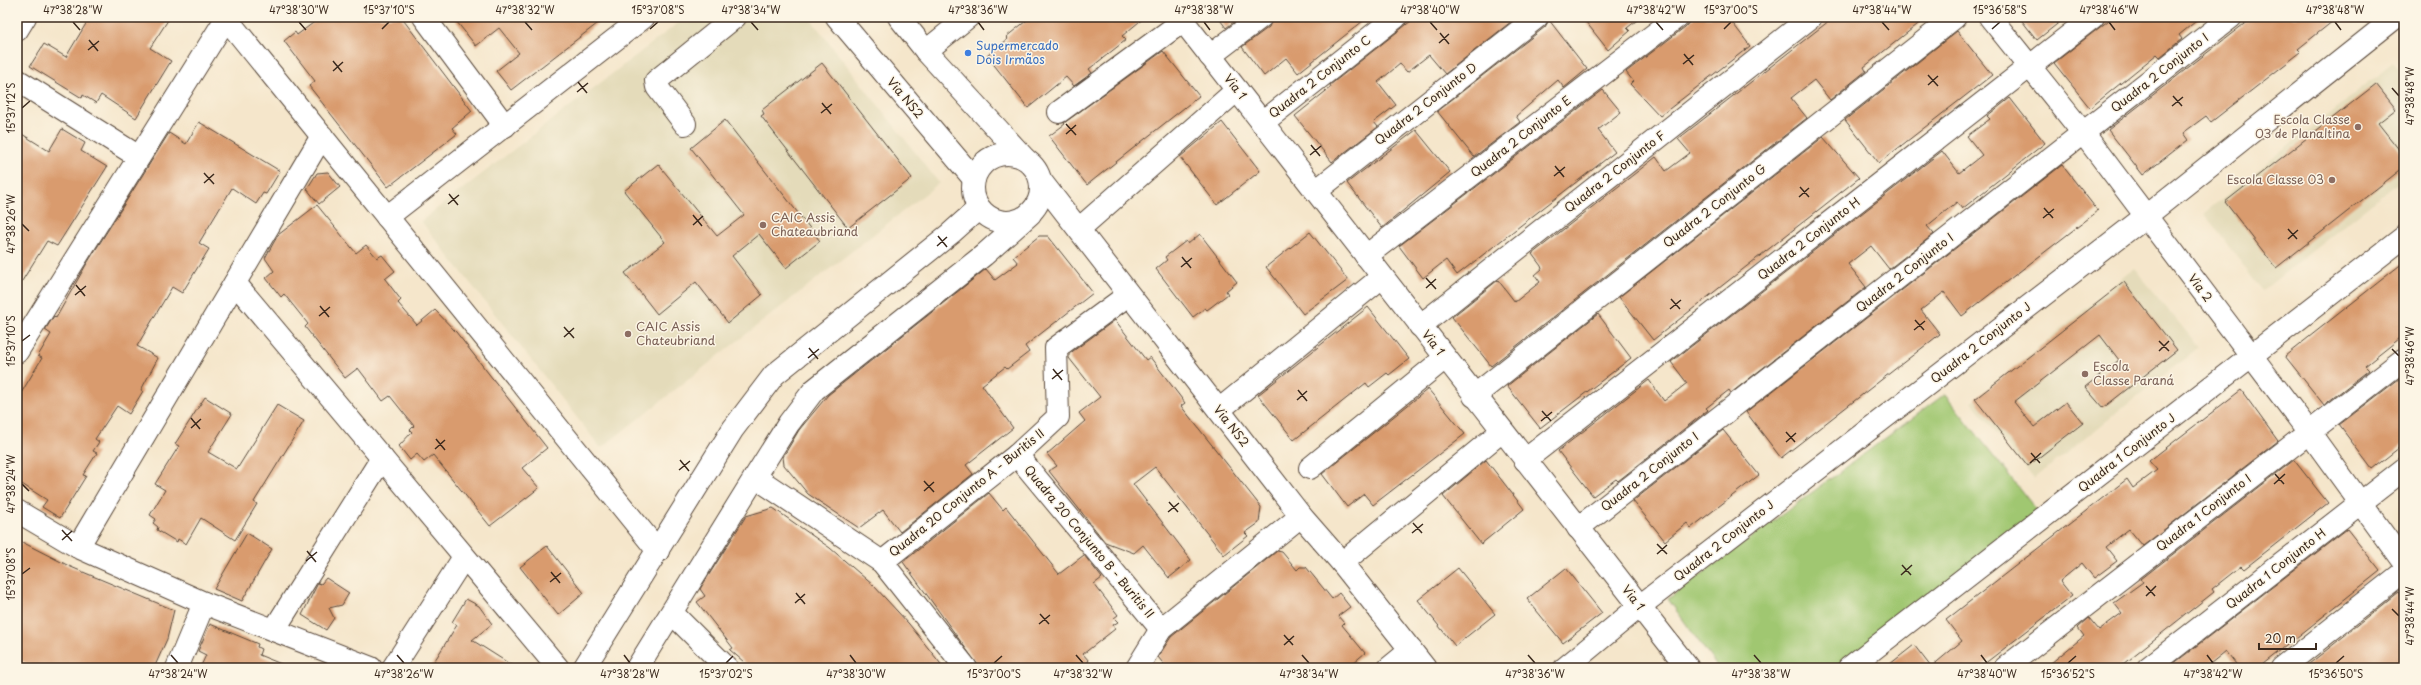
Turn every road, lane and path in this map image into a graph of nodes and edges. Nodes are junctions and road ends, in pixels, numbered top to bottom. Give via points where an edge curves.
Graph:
1 (25, 17) edge
2 (424, 17) edge
3 (644, 17) edge
4 (735, 17) edge
5 (837, 17) edge
6 (967, 17) edge
7 (1261, 17) edge
8 (1396, 17) edge
9 (1537, 17) edge
10 (1677, 17) edge
11 (1811, 17) edge
12 (1955, 17) edge
13 (1990, 17) edge
14 (2093, 17) edge
15 (2231, 17) edge
16 (2396, 17) edge
17 (227, 18) edge
18 (903, 18) edge
19 (1182, 19) edge
20 (17, 30) edge
21 (926, 51) junction
22 (1210, 56) junction
23 (2031, 66) junction
24 (17, 80) edge
25 (1237, 90) junction
26 (1059, 112) dead end
27 (1262, 122) junction
28 (685, 124) dead end
29 (504, 126) junction
30 (2084, 134) junction
31 (322, 136) junction
32 (139, 157) junction
33 (1024, 158) junction
34 (974, 179) junction
35 (1041, 181) junction
36 (1316, 191) junction
37 (979, 208) junction
38 (1030, 214) junction
39 (2146, 216) junction
40 (387, 217) junction
41 (1079, 229) junction
42 (2404, 237) edge
43 (1366, 256) junction
44 (1382, 277) junction
45 (235, 283) junction
46 (1128, 295) junction
47 (1420, 326) junction
48 (17, 352) edge
49 (2251, 357) junction
50 (1445, 358) junction
51 (2404, 359) edge
52 (1474, 396) junction
53 (1219, 410) junction
54 (1502, 431) junction
55 (2309, 432) junction
56 (1017, 455) junction
57 (382, 458) junction
58 (1525, 460) junction
59 (1310, 468) dead end
60 (2404, 469) edge
61 (755, 477) junction
62 (2361, 504) junction
63 (17, 511) edge
64 (1300, 516) junction
65 (1578, 528) junction
66 (78, 547) junction
67 (658, 551) junction
68 (464, 558) junction
69 (882, 562) junction
70 (1342, 563) junction
71 (2404, 563) edge
72 (2404, 572) edge
73 (204, 603) junction
74 (1640, 606) junction
75 (672, 613) junction
76 (1161, 628) junction
77 (274, 630) junction
78 (1411, 650) junction
79 (177, 668) edge
80 (371, 668) edge
81 (393, 668) edge
82 (558, 668) edge
83 (584, 668) edge
84 (638, 668) edge
85 (727, 668) edge
86 (966, 668) edge
87 (1137, 668) edge
88 (1389, 668) edge
89 (1425, 668) edge
90 (1565, 668) edge
91 (1688, 668) edge
92 (1849, 668) edge
93 (2005, 668) edge
94 (2148, 668) edge
95 (2282, 668) edge

1 - 20 street
2 - 29 street
3 - 29 street
4 - 28 street via 656,81 657,87
5 - 34 street, Via NS2
6 - 21 street
7 - 22 street
8 - 27 street, Quadra 2 Conjunto C
9 - 36 street, Quadra 2 Conjunto D
10 - 43 street, Quadra 2 Conjunto E
11 - 47 street, Quadra 2 Conjunto F
12 - 52 street, Quadra 2 Conjunto G
13 - 23 street, Via 2
14 - 23 street, Quadra 2 Conjunto H
15 - 30 street, Quadra 2 Conjunto I
16 - 39 street, Quadra 2 Conjunto J
17 - 31 street
17 - 32 street
18 - 21 street
19 - 22 street, Via 1
19 - 26 street
21 - 33 street
22 - 25 street, Via 1
23 - 30 street, Via 2
23 - 58 street, Quadra 2 Conjunto H
24 - 32 street
25 - 27 street, Via 1
25 - 41 street
27 - 36 street, Via 1
29 - 40 street
30 - 39 street, Via 2
30 - 65 street, Quadra 2 Conjunto I
31 - 40 street
31 - 45 street
32 - 48 street
33 - 34 street via 1006,154 989,159 980,167
33 - 35 street via 1037,172
34 - 37 street via 973,194
35 - 38 street via 1038,204
35 - 41 street, Via NS2
36 - 43 street, Via 1
37 - 38 street via 989,218 1003,223 1017,221
37 - 67 street via 774,375 733,429
38 - 61 street via 984,255 814,390 789,423
39 - 49 street, Via 2
39 - 74 street, Quadra 2 Conjunto J
40 - 67 street
41 - 46 street, Via NS2
42 - 49 street, Quadra 1 Conjunto J
43 - 44 street, Via 1
44 - 47 street, Via 1
44 - 53 street
45 - 57 street
45 - 66 street
46 - 53 street, Via NS2
46 - 56 street, Quadra 20 Conjunto A - Buritis II via 1056,348 1058,417
47 - 50 street, Via 1
49 - 55 street, Via 2
49 - 92 street, Quadra 1 Conjunto J
50 - 52 street, Via 1
50 - 59 street
51 - 55 street, Quadra 1 Conjunto I
52 - 54 street, Via 1
53 - 64 street, Via NS2
54 - 58 street, Via 1
54 - 70 street
55 - 62 street, Via 2
55 - 93 street, Quadra 1 Conjunto I
56 - 69 street, Quadra 20 Conjunto A - Buritis II
56 - 76 street, Quadra 20 Conjunto B - Buritis II
57 - 68 street
57 - 77 street
58 - 65 street, Via 1
60 - 62 street, Quadra 1 Conjunto H
61 - 69 street
61 - 75 street
62 - 71 street, Via 2
62 - 94 street, Quadra 1 Conjunto H
63 - 66 street
64 - 70 street, Via NS2
64 - 76 street
65 - 74 street, Via 1
66 - 73 street
67 - 83 street
68 - 81 street
68 - 82 street
69 - 86 street
70 - 78 street, Via NS2
72 - 95 street
73 - 77 street
73 - 79 street
74 - 90 street, Quadra 2 Conjunto J
74 - 91 street, Via 1
75 - 84 street
75 - 85 street
76 - 87 street
77 - 80 street
78 - 88 street
78 - 89 street, Via NS2

